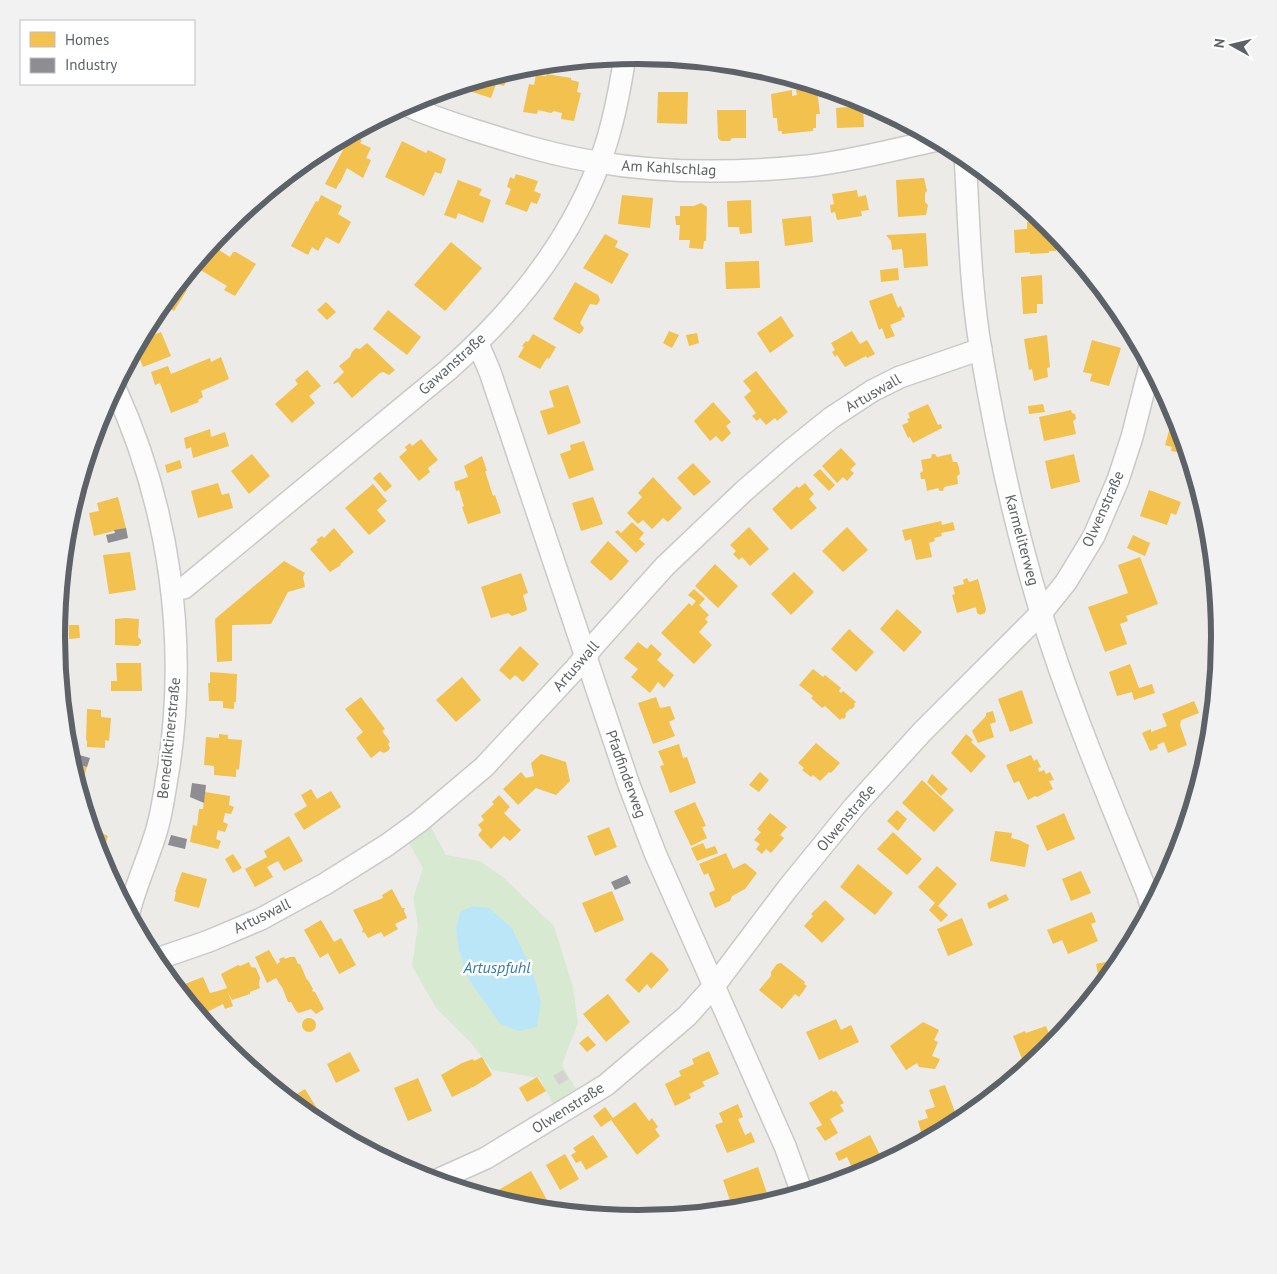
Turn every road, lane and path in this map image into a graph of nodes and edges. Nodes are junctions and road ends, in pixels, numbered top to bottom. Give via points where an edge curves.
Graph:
1 (624, 64) edge
2 (415, 109) edge
3 (927, 142) edge
4 (599, 163) junction
5 (966, 166) edge
6 (478, 344) junction
7 (981, 349) junction
8 (1148, 374) edge
9 (118, 396) edge
10 (172, 590) junction
11 (1042, 612) junction
12 (586, 656) junction
13 (1149, 898) edge
14 (131, 905) edge
15 (163, 957) edge
16 (714, 986) junction
17 (444, 1176) edge
18 (800, 1187) edge

1 - 4 street, Gawanstraße
2 - 4 street, Am Kahlschlag via 543,151
3 - 4 street, Am Kahlschlag via 858,158 761,170 718,172
4 - 6 street, Gawanstraße via 574,218 549,257 518,300
5 - 7 street, Karmeliterweg via 970,254
6 - 10 street, Gawanstraße via 184,588
6 - 12 street, Pfadfinderweg
7 - 11 street, Karmeliterweg via 1010,496
7 - 12 street, Artuswall via 900,377 831,418 744,491 665,566
8 - 11 street, Olwenstraße via 1118,480 1097,528 1066,582
9 - 10 street, Benediktinerstraße via 157,509
10 - 14 street, Benediktinerstraße via 176,703 171,752 157,829
11 - 13 street, Karmeliterweg via 1089,751
11 - 16 street, Olwenstraße via 922,732 854,807
12 - 15 street, Artuswall via 484,767 394,840 325,884 261,919
12 - 16 street, Pfadfinderweg via 647,834
16 - 17 street, Olwenstraße via 687,1016 606,1085 486,1158
16 - 18 street, Pfadfinderweg

